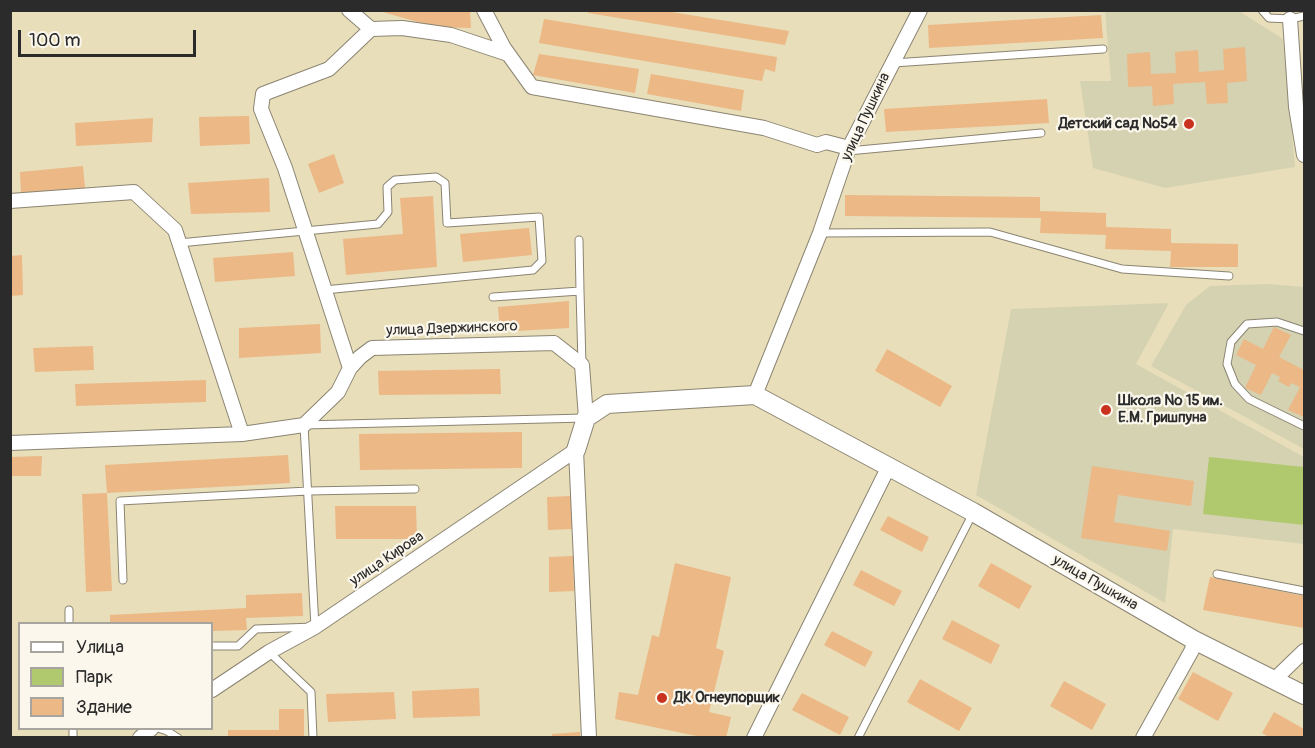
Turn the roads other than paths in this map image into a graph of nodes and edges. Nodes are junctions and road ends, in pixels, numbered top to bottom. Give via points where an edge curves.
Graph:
1 (349, 10) edge
2 (484, 10) edge
3 (920, 10) edge
4 (1262, 10) edge
5 (1305, 16) edge
6 (1290, 19) junction
7 (371, 29) junction
8 (1103, 49) dead end
9 (508, 54) junction
10 (892, 63) junction
11 (1300, 106) edge
12 (1041, 133) dead end
13 (848, 149) junction
14 (1305, 155) edge
15 (10, 201) edge
16 (305, 231) junction
17 (820, 233) junction
18 (579, 240) dead end
19 (179, 243) junction
20 (1229, 276) dead end
21 (324, 290) junction
22 (580, 291) junction
23 (494, 297) dead end
24 (1305, 331) edge
25 (582, 365) junction
26 (350, 368) junction
27 (755, 395) junction
28 (586, 418) junction
29 (304, 425) junction
30 (1305, 426) edge
31 (242, 434) junction
32 (10, 443) edge
33 (576, 450) junction
34 (889, 466) junction
35 (415, 489) dead end
36 (308, 491) junction
37 (974, 512) junction
38 (1217, 574) dead end
39 (123, 580) dead end
40 (1305, 591) edge
41 (69, 610) dead end
42 (69, 622) edge
43 (315, 627) junction
44 (1194, 640) junction
45 (213, 646) edge
46 (1305, 651) edge
47 (268, 652) junction
48 (1275, 680) junction
49 (213, 689) edge
50 (1305, 695) edge
51 (162, 730) edge
52 (178, 738) edge
53 (313, 738) edge
54 (589, 738) edge
55 (754, 738) edge
56 (858, 738) edge
57 (1143, 738) edge

1 - 7 street
2 - 9 street
3 - 10 street, улица Пушкина
4 - 6 lane via 1269,18
5 - 6 lane
6 - 11 street
7 - 9 street via 402,28 451,35
7 - 16 street via 329,69 263,94 261,109
8 - 10 lane
9 - 13 street via 532,87 765,128 817,145 826,142
10 - 13 street, улица Пушкина
11 - 14 street
12 - 13 lane
13 - 17 street, улица Пушкина
15 - 19 street via 134,192 175,230
16 - 19 lane
16 - 21 street
16 - 21 lane via 378,224 388,212 387,187 395,180 436,177 445,183 447,223 539,217 542,261 533,270
17 - 20 lane via 990,232 1122,269
17 - 27 street, улица Пушкина
18 - 22 lane
19 - 31 street
21 - 26 street
22 - 23 lane
22 - 25 lane
24 - 30 lane via 1277,322 1247,324 1231,342 1227,364 1235,384 1249,399
25 - 26 street, улица Дзержинского via 554,343 372,348
25 - 28 street
26 - 29 street, улица Дзержинского via 338,392
27 - 28 street via 607,404
27 - 34 street, улица Пушкина
28 - 29 lane
28 - 33 street
29 - 31 street
29 - 36 lane
31 - 32 street
33 - 43 street, улица Кирова
33 - 54 street
34 - 37 street, улица Пушкина
34 - 55 street
35 - 36 lane
36 - 39 lane via 120,501
36 - 43 lane
37 - 44 street, улица Пушкина
37 - 56 lane
38 - 40 lane
41 - 42 lane
43 - 45 lane via 256,629 238,646
43 - 47 street, улица Кирова
44 - 48 street, улица Пушкина
44 - 57 street
46 - 48 street
47 - 49 street, улица Кирова
47 - 53 lane via 311,692
48 - 50 street, улица Пушкина
51 - 52 lane

